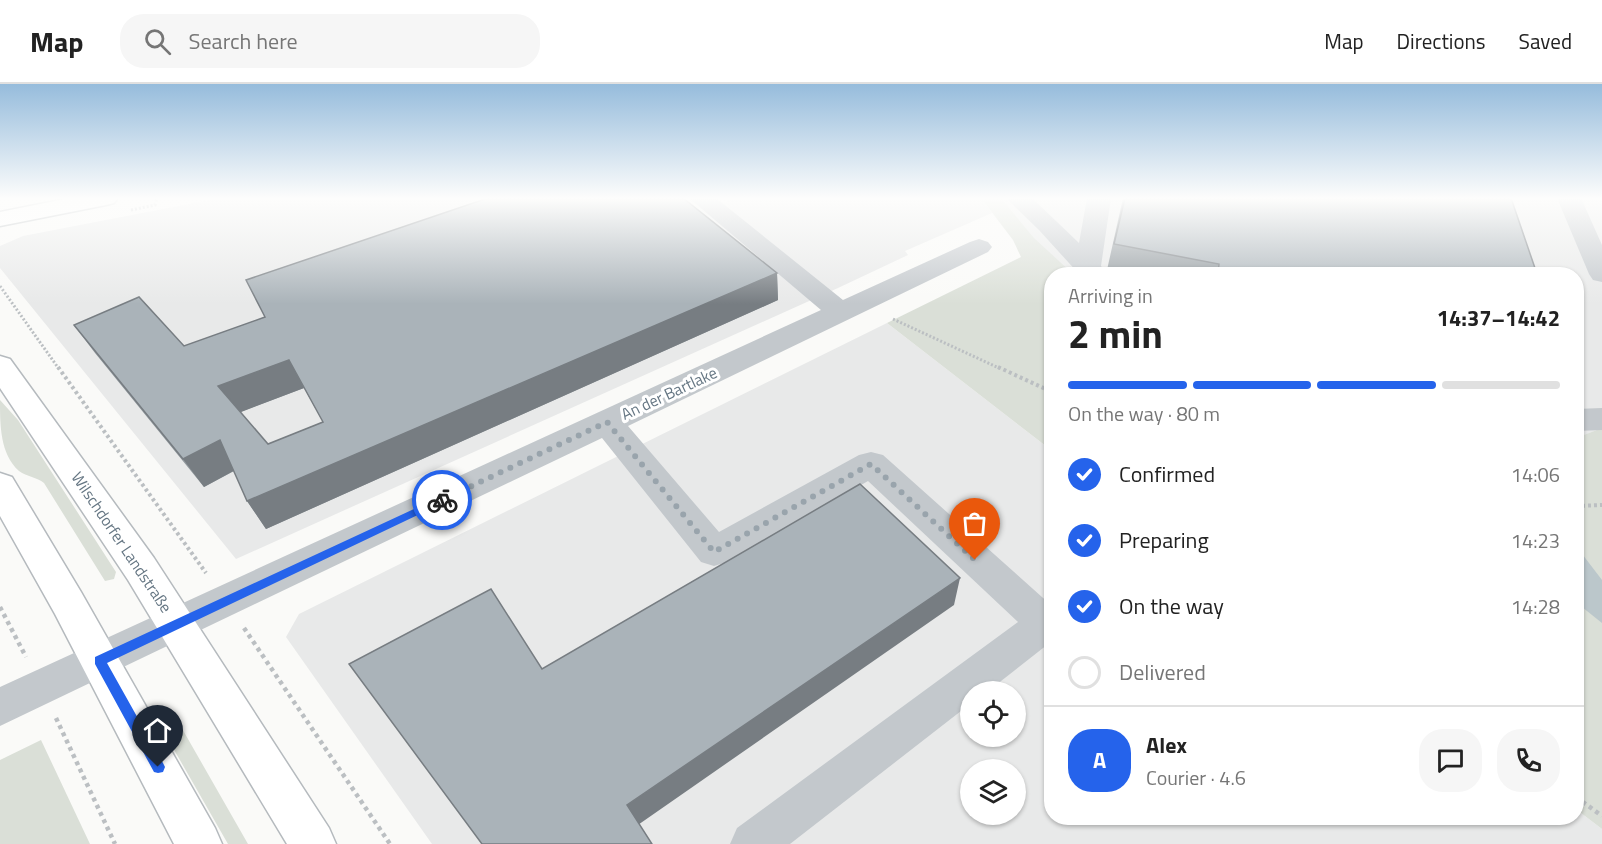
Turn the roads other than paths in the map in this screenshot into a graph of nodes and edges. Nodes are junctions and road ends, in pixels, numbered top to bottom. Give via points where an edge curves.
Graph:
1 (748, 233) edge
2 (1056, 233) edge
3 (1095, 233) edge
4 (1584, 233) edge
5 (979, 247) dead end
6 (1086, 267) edge
7 (1092, 267) edge
8 (1602, 274) edge
9 (847, 309) junction
10 (0, 366) edge
11 (1602, 419) edge
12 (1584, 420) edge
13 (607, 422) junction
14 (0, 486) edge
15 (1044, 623) edge
16 (177, 624) junction
17 (1044, 625) edge
18 (99, 661) junction
19 (0, 707) edge
20 (199, 844) edge
21 (314, 844) edge
22 (753, 844) edge

1 - 9 street
2 - 6 street
3 - 7 street
4 - 8 street
5 - 9 street, An der Bartlake
9 - 13 street, An der Bartlake
10 - 16 main road, Wilschdorfer Landstraße
11 - 12 street
13 - 15 street via 714,552 871,464
13 - 16 street, An der Bartlake
14 - 18 main road
16 - 18 street, An der Bartlake
16 - 21 main road, Wilschdorfer Landstraße
17 - 22 street
18 - 19 street, An der Bartlake
18 - 20 main road

